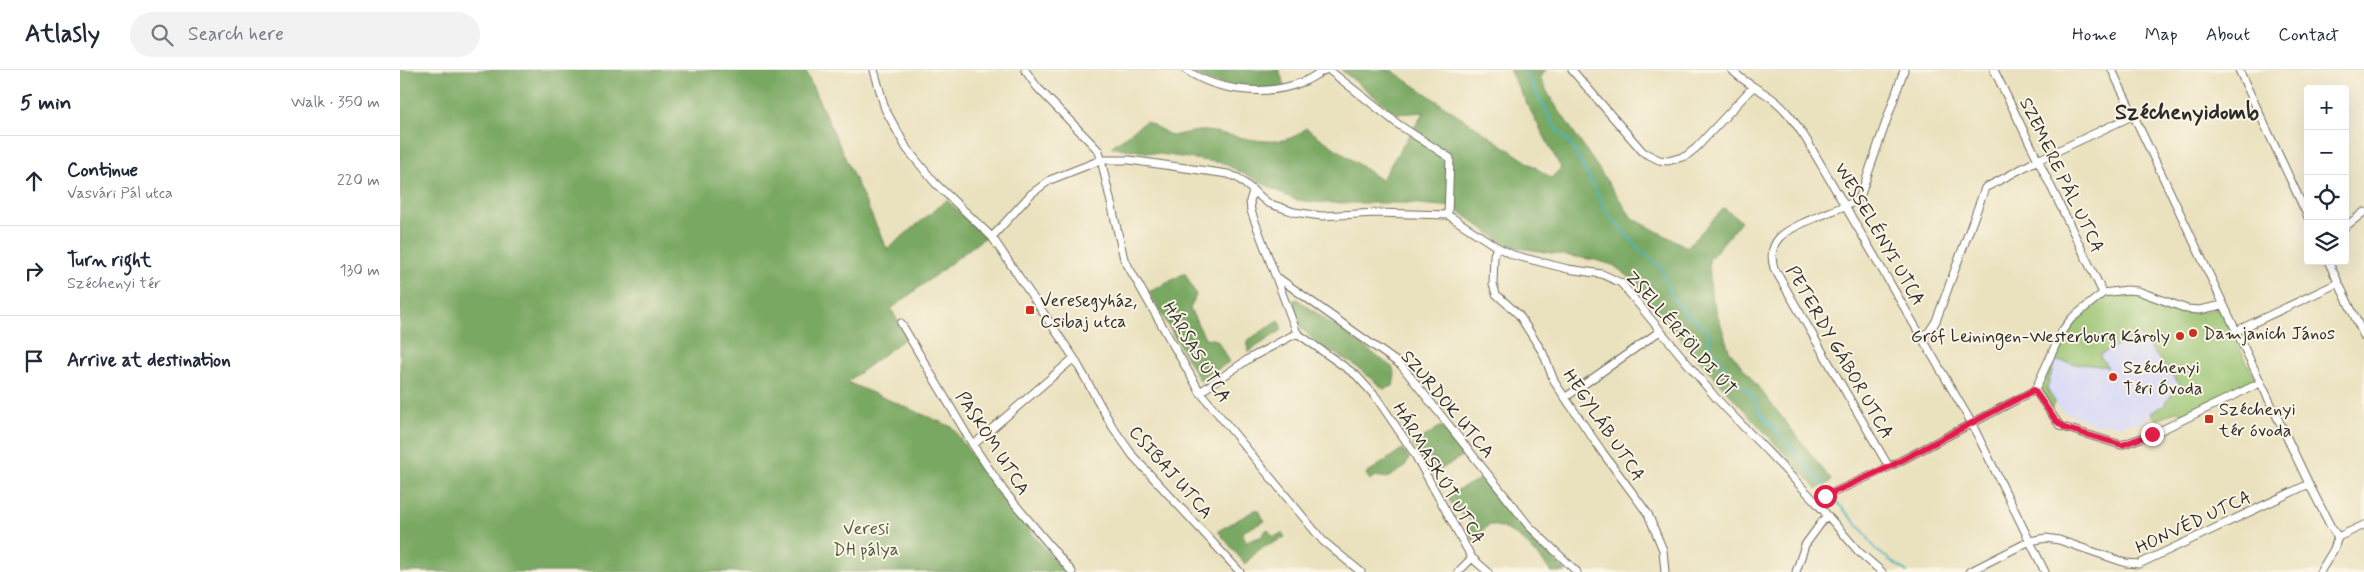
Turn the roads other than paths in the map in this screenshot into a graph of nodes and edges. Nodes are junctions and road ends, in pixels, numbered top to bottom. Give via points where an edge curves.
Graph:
1 (874, 70) edge
2 (1025, 70) edge
3 (1186, 70) edge
4 (1325, 70) edge
5 (1329, 70) edge
6 (1572, 70) edge
7 (1732, 70) edge
8 (1904, 70) edge
9 (1994, 70) edge
10 (2112, 70) edge
11 (2239, 70) edge
12 (1753, 87) junction
13 (2134, 115) junction
14 (1101, 160) junction
15 (2038, 160) junction
16 (1254, 191) junction
17 (1847, 206) junction
18 (2304, 208) edge
19 (2364, 212) edge
20 (1448, 215) junction
21 (2349, 224) edge
22 (992, 237) junction
23 (1497, 247) junction
24 (2330, 265) edge
25 (1277, 277) junction
26 (2338, 283) junction
27 (2103, 293) junction
28 (2223, 305) junction
29 (901, 323) dead end
30 (1660, 331) junction
31 (2236, 331) junction
32 (1298, 333) junction
33 (1921, 336) junction
34 (2364, 336) edge
35 (1074, 358) junction
36 (2260, 383) junction
37 (2034, 390) junction
38 (1200, 392) junction
39 (1566, 397) junction
40 (1971, 422) junction
41 (973, 445) junction
42 (1889, 467) junction
43 (2309, 484) junction
44 (1816, 500) junction
45 (1826, 515) junction
46 (2364, 526) edge
47 (2338, 537) junction
48 (2030, 541) junction
49 (1472, 558) junction
50 (1072, 572) edge
51 (1240, 572) edge
52 (1361, 572) edge
53 (1458, 572) edge
54 (1488, 572) edge
55 (1577, 572) edge
56 (1665, 572) edge
57 (1796, 572) edge
58 (1882, 572) edge
59 (1969, 572) edge
60 (2045, 572) edge
61 (2320, 572) edge

1 - 22 street, CSIBAJ UTCA via 885,109 907,149 935,183
2 - 14 street, HÁRSAS UTCA via 1037,87 1099,151
3 - 4 street via 1205,81 1249,90 1285,87
5 - 20 street via 1399,125 1450,158
6 - 12 street via 1643,152 1668,161 1686,156 1696,148
7 - 12 street, WESSELÉNYI UTCA
8 - 17 street via 1863,191
9 - 15 street, SZEMERE PÁL UTCA
10 - 13 street
11 - 18 street
12 - 17 street, WESSELÉNYI UTCA via 1790,114
13 - 15 street
13 - 28 street
14 - 16 street via 1129,160 1228,174
14 - 22 street via 1050,180 1031,194
14 - 38 street, HÁRSAS UTCA via 1124,259
15 - 27 street, SZEMERE PÁL UTCA
15 - 33 street via 1985,188 1936,320 1929,332
16 - 20 street via 1268,203 1294,212 1321,216 1376,213
16 - 25 street via 1250,201 1251,212
17 - 33 street, WESSELÉNYI UTCA
17 - 42 street, PETERDY GÁBOR UTCA via 1789,231 1779,239 1771,258
19 - 21 street
20 - 23 street, ZSELLÉRFÖLDI ÚT
22 - 35 street, CSIBAJ UTCA
23 - 30 street, ZSELLÉRFÖLDI ÚT via 1538,262 1611,276 1621,282
23 - 39 street, HEGYLÁB UTCA via 1493,284 1496,294 1527,328 1555,383
24 - 26 street
25 - 32 street
25 - 55 street, SZURDOK UTCA via 1401,365 1529,526
26 - 31 street
26 - 34 street
27 - 28 street via 2138,291 2187,309
27 - 37 street via 2070,319
28 - 31 street
29 - 41 street, PASKOM UTCA
30 - 39 street
30 - 44 street, ZSELLÉRFÖLDI ÚT via 1716,398
31 - 36 street
32 - 38 street via 1250,358
32 - 49 street, HÁRMASKÚT UTCA via 1356,375 1376,397 1414,453
33 - 40 street, WESSELÉNYI UTCA
35 - 41 street
35 - 51 street, CSIBAJ UTCA via 1112,426 1133,456
36 - 37 street via 2122,445 2060,426
36 - 43 street
37 - 40 street
38 - 52 street, HÁRSAS UTCA via 1323,541
39 - 56 street, HEGYLÁB UTCA via 1648,514 1663,550
40 - 42 street
40 - 48 street, WESSELÉNYI UTCA
41 - 50 street, PASKOM UTCA via 1004,491
42 - 44 street
43 - 47 street
43 - 48 street, HONVÉD UTCA via 2139,564 2126,563 2060,540
44 - 45 street, ZSELLÉRFÖLDI ÚT
45 - 57 street via 1805,545
45 - 58 street, ZSELLÉRFÖLDI ÚT
46 - 47 street
47 - 61 street
48 - 59 street
48 - 60 street, WESSELÉNYI UTCA
49 - 53 street
49 - 54 street, HÁRMASKÚT UTCA

